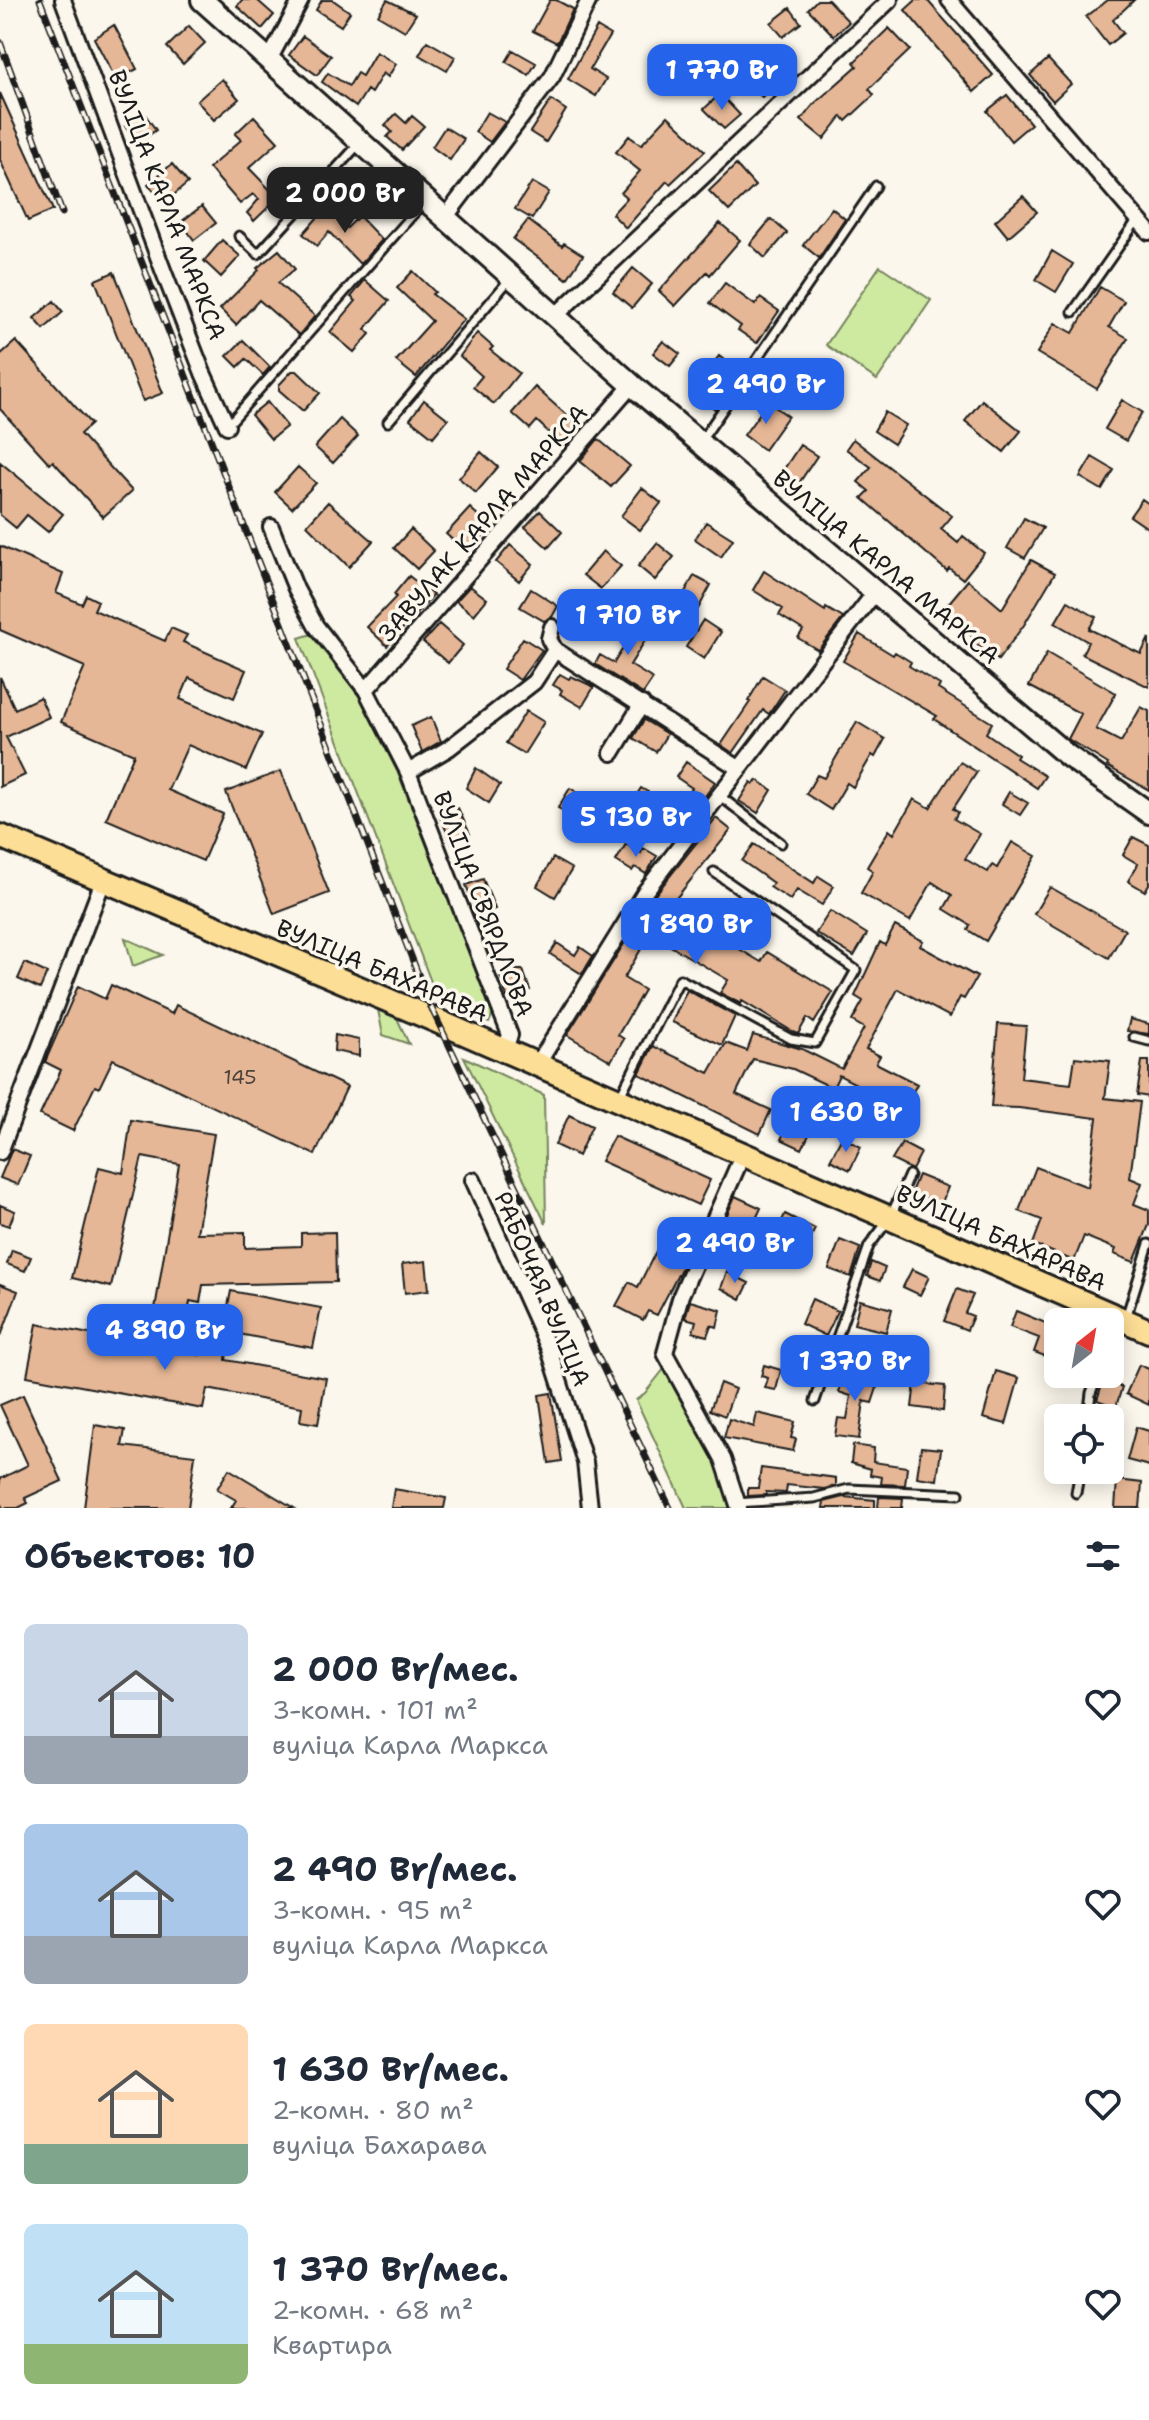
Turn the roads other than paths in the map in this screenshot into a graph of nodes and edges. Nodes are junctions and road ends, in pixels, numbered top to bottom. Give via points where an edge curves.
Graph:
1 (63, 0) edge
2 (202, 0) edge
3 (301, 0) edge
4 (589, 0) edge
5 (890, 0) edge
6 (949, 0) edge
7 (269, 60) junction
8 (360, 144) junction
9 (876, 186) dead end
10 (424, 201) junction
11 (444, 219) junction
12 (1138, 219) junction
13 (1149, 232) edge
14 (239, 236) dead end
15 (510, 278) junction
16 (1073, 312) dead end
17 (554, 317) junction
18 (632, 385) junction
19 (388, 422) dead end
20 (227, 426) joint
21 (700, 443) junction
22 (271, 527) dead end
23 (876, 591) junction
24 (552, 627) dead end
25 (555, 650) junction
26 (366, 690) junction
27 (642, 704) junction
28 (612, 753) dead end
29 (740, 769) junction
30 (408, 772) junction
31 (720, 796) junction
32 (1149, 813) edge
33 (0, 836) edge
34 (781, 843) dead end
35 (714, 872) dead end
36 (103, 881) junction
37 (1134, 1037) dead end
38 (1149, 1041) edge
39 (504, 1052) junction
40 (537, 1065) junction
41 (618, 1100) junction
42 (0, 1152) edge
43 (743, 1154) junction
44 (909, 1175) dead end
45 (473, 1180) dead end
46 (890, 1218) junction
47 (1149, 1244) edge
48 (1125, 1321) junction
49 (1149, 1331) edge
50 (832, 1354) junction
51 (887, 1373) dead end
52 (815, 1401) dead end
53 (1078, 1484) edge
54 (1076, 1493) dead end
55 (959, 1494) dead end
56 (738, 1505) edge
57 (590, 1508) edge

1 - 20 street, ВУЛІЦА КАРЛА МАРКСА
2 - 7 main road, ВУЛІЦА КАРЛА МАРКСА
3 - 7 street
4 - 11 street via 552,77
5 - 17 street
6 - 12 street
7 - 8 main road, ВУЛІЦА КАРЛА МАРКСА
8 - 10 main road, ВУЛІЦА КАРЛА МАРКСА
8 - 14 lane via 258,254
9 - 21 lane
10 - 11 main road, ВУЛІЦА КАРЛА МАРКСА
10 - 20 lane
11 - 15 main road, ВУЛІЦА КАРЛА МАРКСА
12 - 13 street
12 - 16 lane
15 - 17 main road, ВУЛІЦА КАРЛА МАРКСА
15 - 19 lane
17 - 18 main road, ВУЛІЦА КАРЛА МАРКСА
18 - 21 main road, ВУЛІЦА КАРЛА МАРКСА
18 - 26 street, ЗАВУЛАК КАРЛА МАРКСА
21 - 23 main road, ВУЛІЦА КАРЛА МАРКСА
22 - 26 street, ВУЛІЦА СВЯРДЛОВА via 316,626
23 - 29 street
23 - 32 main road, ВУЛІЦА КАРЛА МАРКСА via 1068,756
24 - 25 street via 549,639
25 - 27 street
25 - 30 street, ВУЛІЦА СВЯРДЛОВА via 534,682 449,748
26 - 30 street, ВУЛІЦА СВЯРДЛОВА
27 - 28 street
27 - 29 street
29 - 31 street
30 - 39 street, ВУЛІЦА СВЯРДЛОВА via 510,1035
31 - 34 lane
31 - 40 street via 644,893
33 - 36 main road, ВУЛІЦА БАХАРАВА
35 - 41 lane via 856,970 815,1043 791,1039 680,979
36 - 39 main road, ВУЛІЦА БАХАРАВА
36 - 42 street
37 - 38 lane
39 - 40 main road, ВУЛІЦА БАХАРАВА
40 - 41 main road, ВУЛІЦА БАХАРАВА
41 - 43 main road, ВУЛІЦА БАХАРАВА
43 - 46 main road, ВУЛІЦА БАХАРАВА
43 - 56 street via 681,1295 665,1353 723,1459
44 - 46 lane
45 - 57 street, РАБОЧАЯ ВУЛІЦА via 549,1349 585,1462
46 - 48 main road, ВУЛІЦА БАХАРАВА
46 - 50 lane via 869,1246
47 - 48 lane
48 - 49 main road, ВУЛІЦА БАХАРАВА
50 - 51 lane
50 - 52 lane
53 - 54 lane
55 - 56 lane via 849,1489

